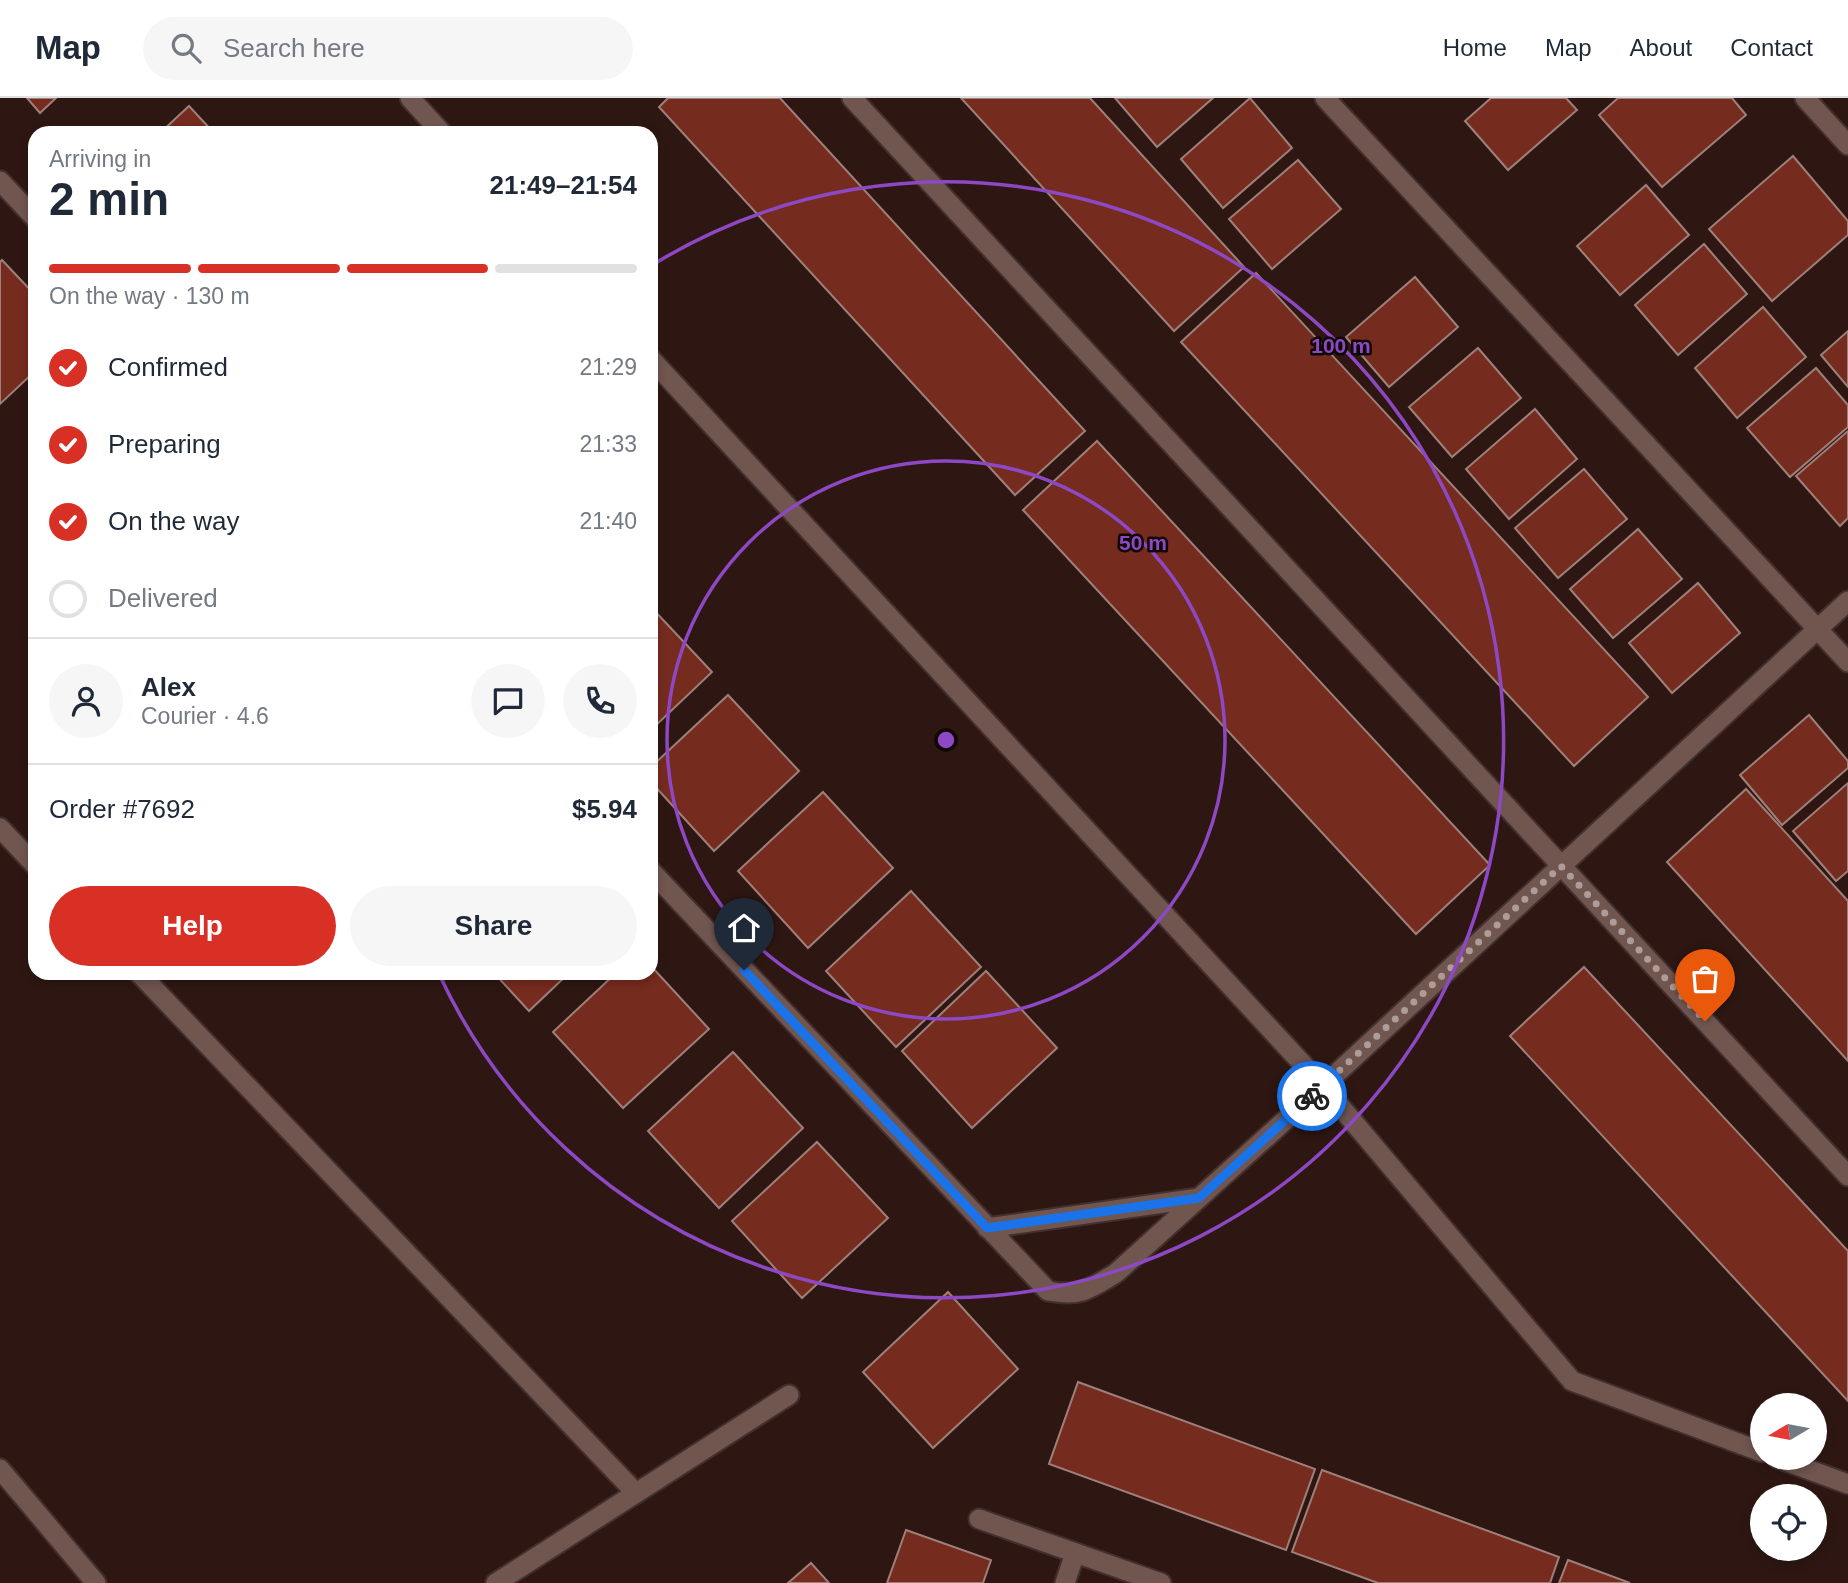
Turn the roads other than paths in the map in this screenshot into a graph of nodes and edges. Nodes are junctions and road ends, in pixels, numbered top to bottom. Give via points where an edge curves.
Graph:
1 (410, 98) edge
2 (852, 98) edge
3 (1325, 98) edge
4 (1805, 98) edge
5 (436, 126) edge
6 (1848, 145) edge
7 (0, 181) edge
8 (28, 211) edge
9 (658, 367) edge
10 (1848, 601) edge
11 (1818, 629) junction
12 (1848, 662) edge
13 (0, 828) edge
14 (28, 858) edge
15 (1561, 866) junction
16 (658, 878) edge
17 (146, 980) edge
18 (1322, 1086) junction
19 (1848, 1176) edge
20 (1199, 1198) junction
21 (987, 1228) junction
22 (789, 1395) dead end
23 (1750, 1448) edge
24 (0, 1469) edge
25 (1810, 1470) edge
26 (1848, 1484) edge
27 (636, 1493) junction
28 (979, 1519) dead end
29 (1075, 1553) junction
30 (96, 1583) edge
31 (496, 1583) edge
32 (1065, 1583) edge
33 (1161, 1583) edge

1 - 5 street
2 - 15 street
3 - 11 street
4 - 6 street
7 - 8 street
9 - 18 street
10 - 11 street
11 - 12 street
11 - 15 street
13 - 14 street
15 - 18 street
15 - 19 street
16 - 21 street
17 - 27 street
18 - 20 street
18 - 23 street via 1572,1381
20 - 21 street
20 - 21 street via 1116,1273 1088,1291 1067,1294 1048,1291
22 - 27 street
24 - 30 street
25 - 26 street
27 - 31 street
28 - 29 street
29 - 32 street
29 - 33 street

